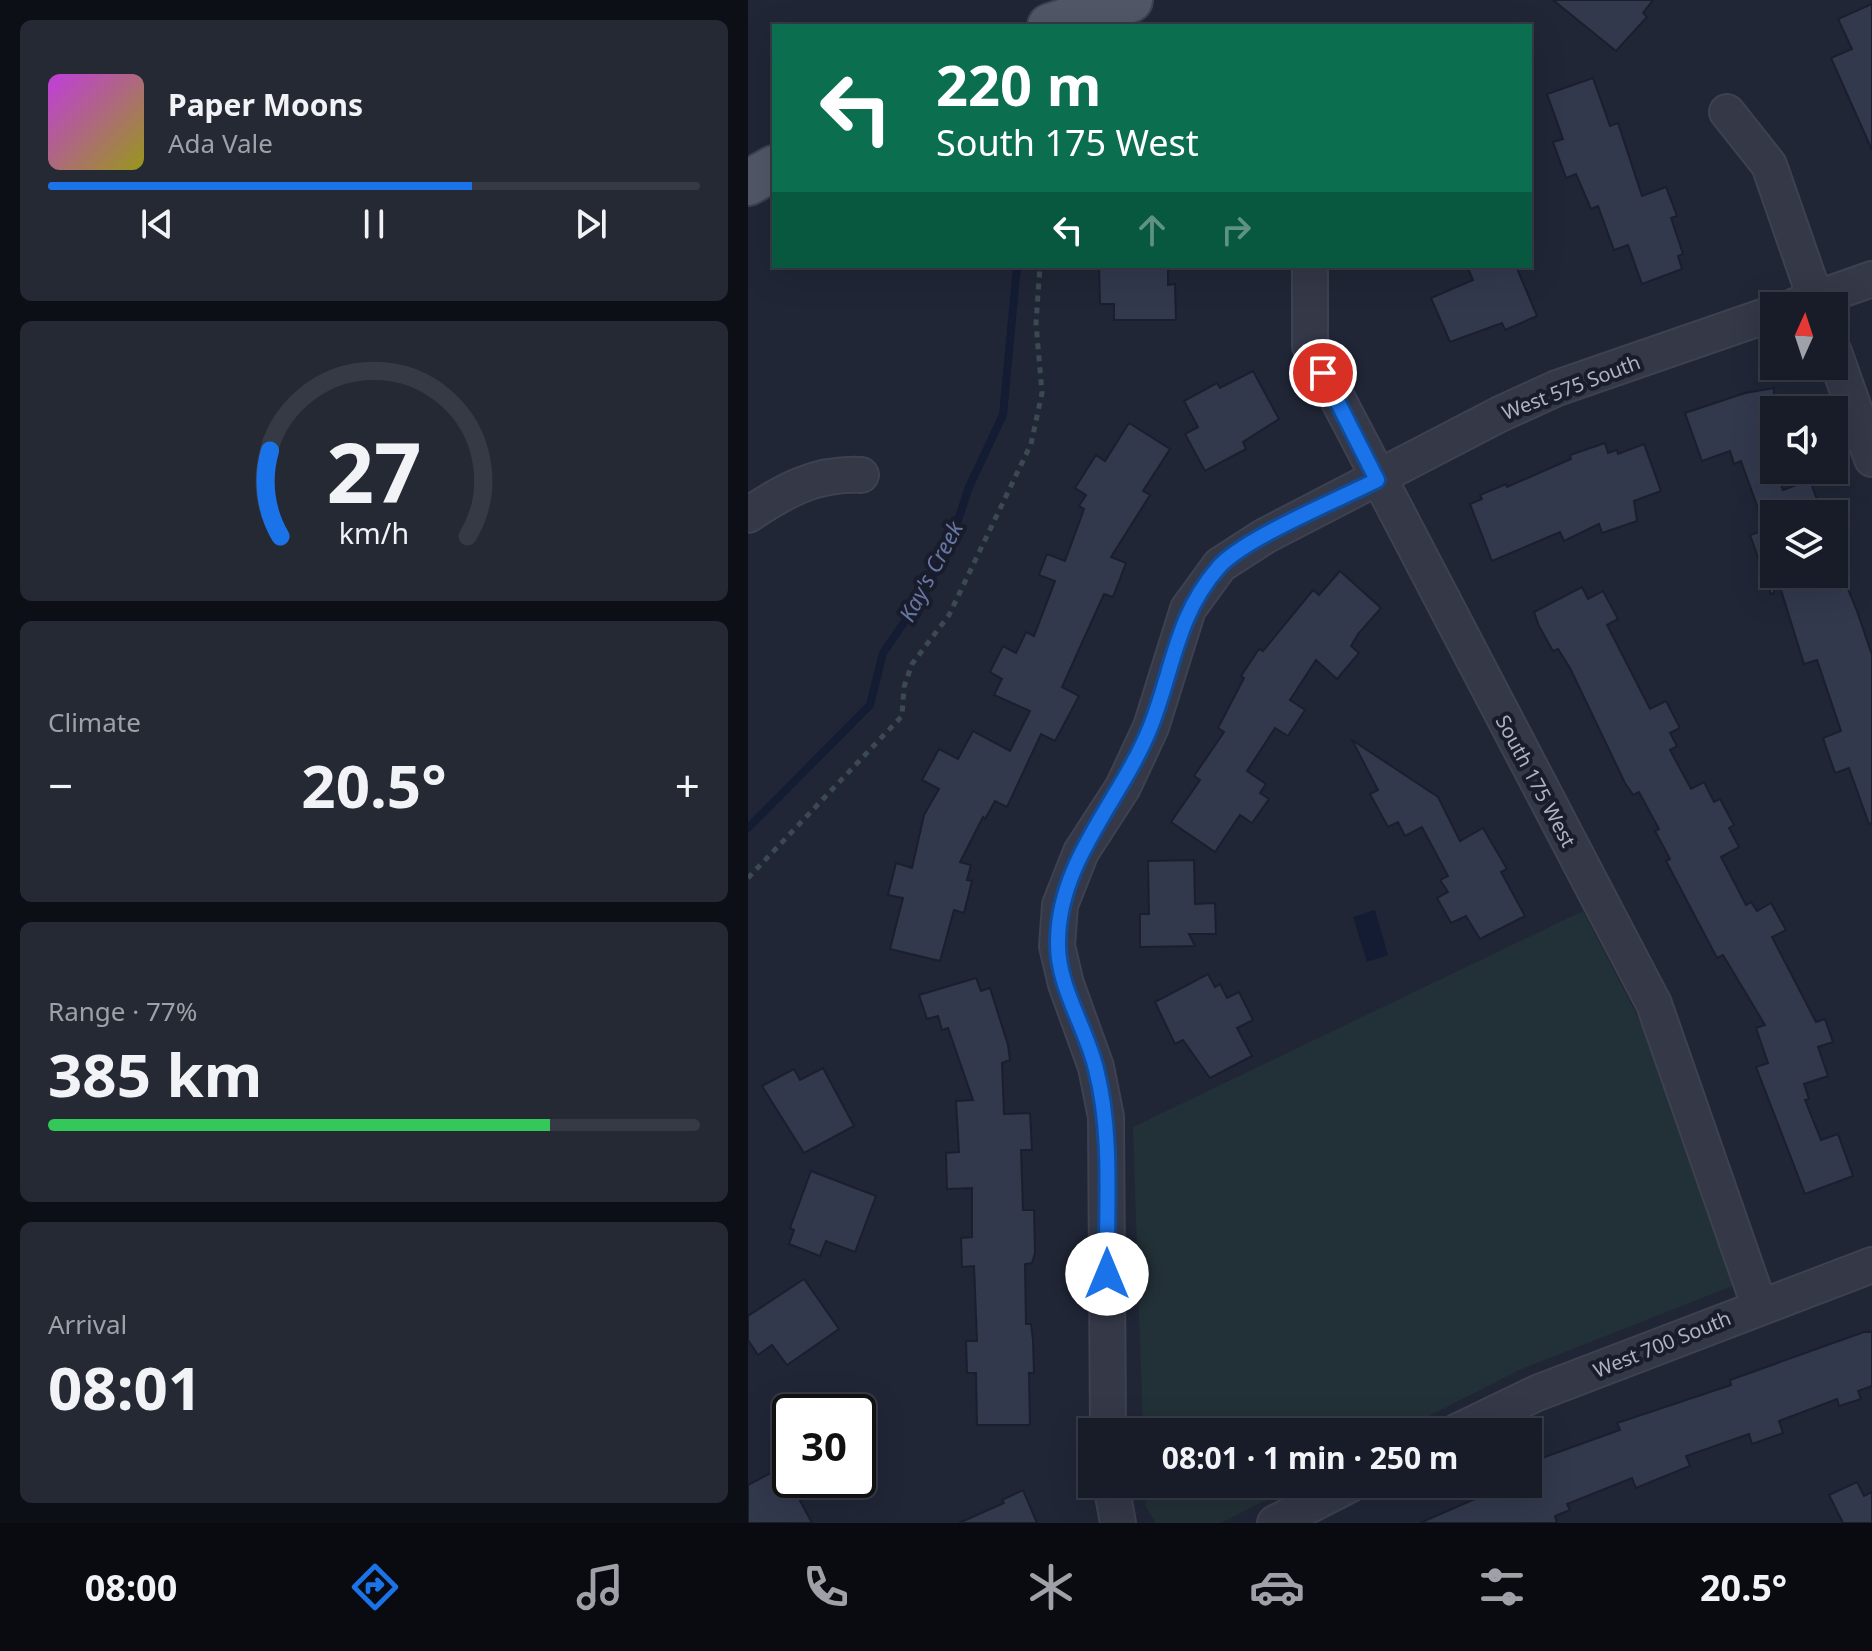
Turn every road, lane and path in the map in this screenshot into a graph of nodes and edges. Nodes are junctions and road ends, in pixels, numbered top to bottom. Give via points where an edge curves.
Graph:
1 (1130, 0) edge
2 (1056, 24) edge
3 (1727, 112) dead end
4 (772, 169) edge
5 (748, 183) edge
6 (1040, 268) edge
7 (1310, 268) edge
8 (1872, 279) edge
9 (1806, 292) edge
10 (1840, 292) edge
11 (1760, 318) edge
12 (1844, 380) edge
13 (1872, 459) edge
14 (861, 475) dead end
15 (1377, 480) junction
16 (748, 515) edge
17 (748, 878) edge
18 (1872, 1265) edge
19 (1759, 1305) junction
20 (1108, 1418) edge
21 (1485, 1418) edge
22 (1114, 1498) edge
23 (1324, 1498) edge
24 (1118, 1523) edge
25 (1275, 1523) edge

1 - 2 main road
3 - 9 street via 1769,165
4 - 5 main road
6 - 17 path via 1036,323 1042,393 1031,444 949,615 912,664 902,716
7 - 15 street, South 175 West via 1310,346
8 - 10 street
11 - 15 street, West 575 South via 1557,388
12 - 13 street
14 - 16 street via 834,474 790,487
15 - 19 street, South 175 West via 1654,1004
15 - 20 street, West 575 South via 1265,536 1220,565 1188,609 1151,727 1123,787 1081,852 1060,905 1057,946 1096,1067 1106,1117
18 - 19 street, West 700 South
19 - 21 street, West 700 South
22 - 24 street
23 - 25 street

